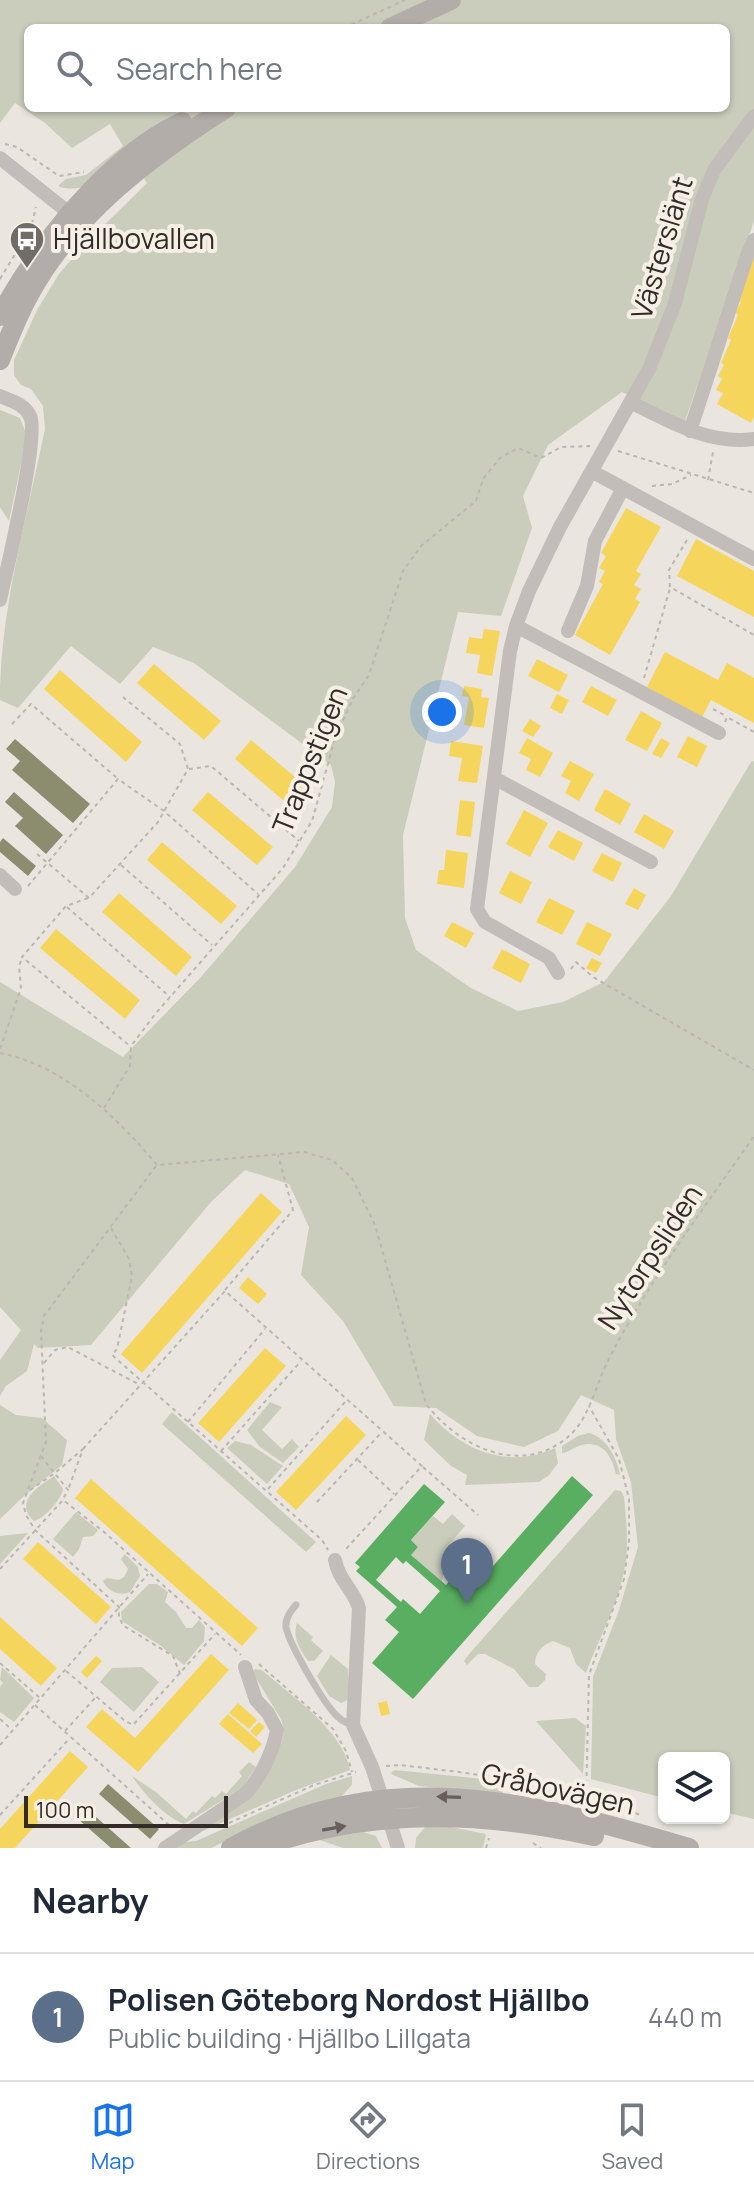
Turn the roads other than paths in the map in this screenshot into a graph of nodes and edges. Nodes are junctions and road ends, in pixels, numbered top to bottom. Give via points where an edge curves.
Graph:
1 (451, 0) edge
2 (399, 24) edge
3 (202, 112) edge
4 (220, 112) edge
5 (754, 116) edge
6 (0, 158) edge
7 (76, 218) junction
8 (754, 240) edge
9 (0, 316) edge
10 (0, 360) edge
11 (0, 396) edge
12 (632, 403) junction
13 (690, 431) junction
14 (754, 439) edge
15 (593, 472) junction
16 (628, 491) junction
17 (754, 559) edge
18 (0, 600) edge
19 (516, 626) junction
20 (568, 631) dead end
21 (719, 733) road end
22 (494, 778) junction
23 (651, 862) dead end
24 (0, 875) edge
25 (15, 889) road end
26 (558, 973) dead end
27 (335, 1560) road end
28 (296, 1605) dead end
29 (250, 1663) road end
30 (353, 1725) junction
31 (383, 1800) junction
32 (389, 1820) junction
33 (165, 1848) edge
34 (231, 1848) edge
35 (259, 1848) edge
36 (398, 1848) edge
37 (639, 1848) edge
38 (689, 1848) edge

1 - 2 main road
3 - 7 main road via 131,154
4 - 7 main road
5 - 12 street, Västerslänt via 708,185 675,303
6 - 7 street
7 - 9 main road via 27,270
7 - 10 main road via 31,292
8 - 13 street
11 - 18 street via 22,405 34,426
12 - 13 street
12 - 15 street, Västerslänt
13 - 14 street via 730,442
15 - 16 street
15 - 19 street, Västerslänt via 560,527
16 - 17 street
16 - 20 street via 595,541 587,586
19 - 21 street
19 - 22 street, Västerslänt
22 - 23 street
22 - 26 street, Västerslänt via 477,909 485,922 549,958
24 - 25 street
27 - 30 street via 359,1608
28 - 30 lane via 286,1628 294,1648 334,1714
29 - 33 street via 256,1700 273,1721 275,1740 252,1787
30 - 31 street
31 - 32 street
31 - 34 main road, Gråbovägen via 311,1814
38 -> 31 main road, Gråbovägen via 518,1804 428,1796
35 -> 32 main road, Gråbovägen via 294,1836
32 - 36 street
32 - 37 main road, Gråbovägen via 488,1818

